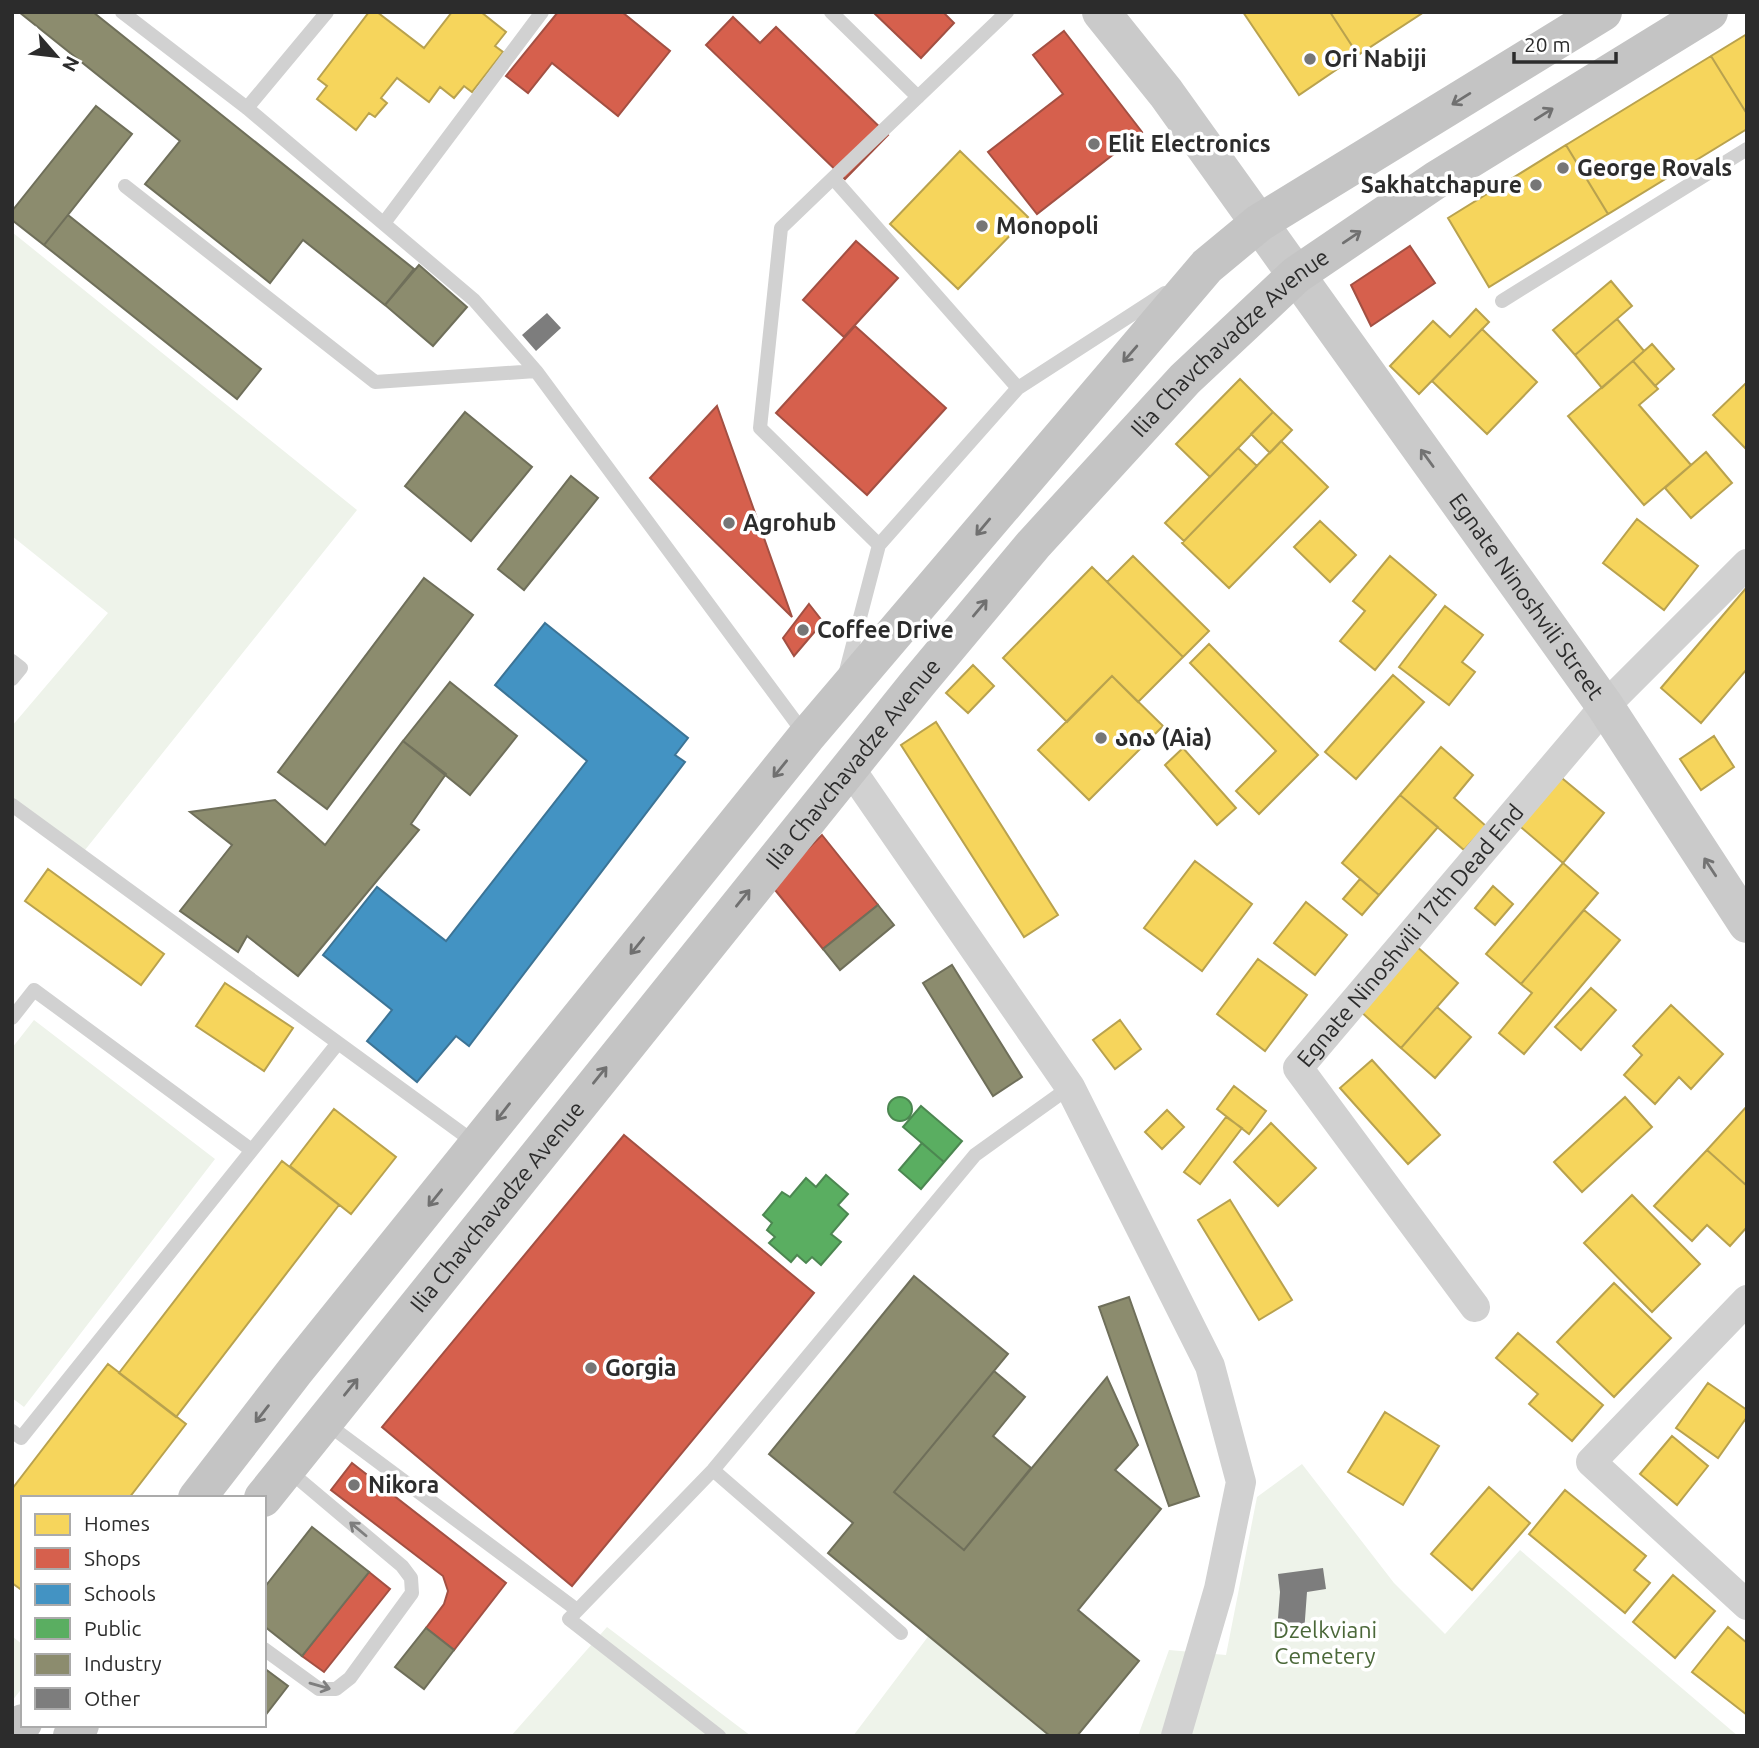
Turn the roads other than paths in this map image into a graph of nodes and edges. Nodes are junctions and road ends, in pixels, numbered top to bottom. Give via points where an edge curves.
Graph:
1 (122, 12) edge
2 (327, 12) edge
3 (542, 12) edge
4 (831, 12) edge
5 (1007, 12) edge
6 (1101, 12) edge
7 (1603, 12) edge
8 (1709, 12) edge
9 (918, 97) junction
10 (247, 108) junction
11 (1747, 149) edge
12 (833, 178) junction
13 (125, 186) dead end
14 (384, 223) junction
15 (1259, 223) junction
16 (1208, 265) junction
17 (1296, 275) junction
18 (1502, 301) dead end
19 (536, 371) junction
20 (1018, 388) junction
21 (879, 545) junction
22 (1747, 564) edge
23 (12, 661) edge
24 (12, 679) edge
25 (839, 698) junction
26 (1605, 706) junction
27 (806, 737) junction
28 (849, 766) junction
29 (12, 805) edge
30 (1747, 924) edge
31 (12, 1018) edge
32 (338, 1043) junction
33 (1070, 1087) junction
34 (478, 1145) junction
35 (250, 1149) junction
36 (1747, 1300) edge
37 (1475, 1307) dead end
38 (323, 1421) junction
39 (12, 1431) edge
40 (286, 1468) junction
41 (713, 1470) junction
42 (199, 1496) edge
43 (265, 1496) edge
44 (1747, 1605) edge
45 (577, 1610) junction
46 (901, 1633) dead end
47 (266, 1650) edge
48 (719, 1736) edge
49 (1176, 1736) edge

1 - 10 lane
2 - 10 lane
3 - 14 lane
4 - 9 lane
5 - 9 lane
6 - 15 main road, Egnate Ninoshvili Street
7 -> 15 main road
17 -> 8 main road, Ilia Chavchavadze Avenue via 1436,180
9 - 12 lane
10 - 14 lane
11 - 18 lane
12 - 20 lane
12 - 21 lane via 781,228 760,428
13 - 19 lane via 375,382
14 - 19 lane via 474,300
15 - 16 main road
15 - 17 main road, Egnate Ninoshvili Street
16 - 20 lane
16 -> 25 main road
26 -> 17 main road, Egnate Ninoshvili Street
28 -> 17 main road, Ilia Chavchavadze Avenue via 1033,545 1185,379
19 - 27 lane
20 - 21 lane
21 - 25 lane
22 - 26 street
23 - 24 lane via 21,668
25 - 27 main road
30 -> 26 main road, Egnate Ninoshvili Street
26 - 37 street, Egnate Ninoshvili 17th Dead End via 1298,1068
27 -> 34 main road
28 - 33 street
38 -> 28 main road, Ilia Chavchavadze Avenue
29 - 32 lane
31 - 35 lane via 34,990
32 - 34 lane
32 - 35 lane
33 - 41 lane via 975,1155
33 - 49 street via 1210,1366 1241,1482 1219,1589
34 -> 42 main road
35 - 39 lane via 21,1438
36 - 44 street via 1591,1462
38 - 40 main road, Ilia Chavchavadze Avenue
38 - 45 lane
40 - 43 main road, Ilia Chavchavadze Avenue
47 -> 40 lane via 319,1689 336,1689 350,1678 412,1593 411,1578 402,1566
41 - 45 lane
41 - 46 lane
45 - 48 lane via 569,1619

